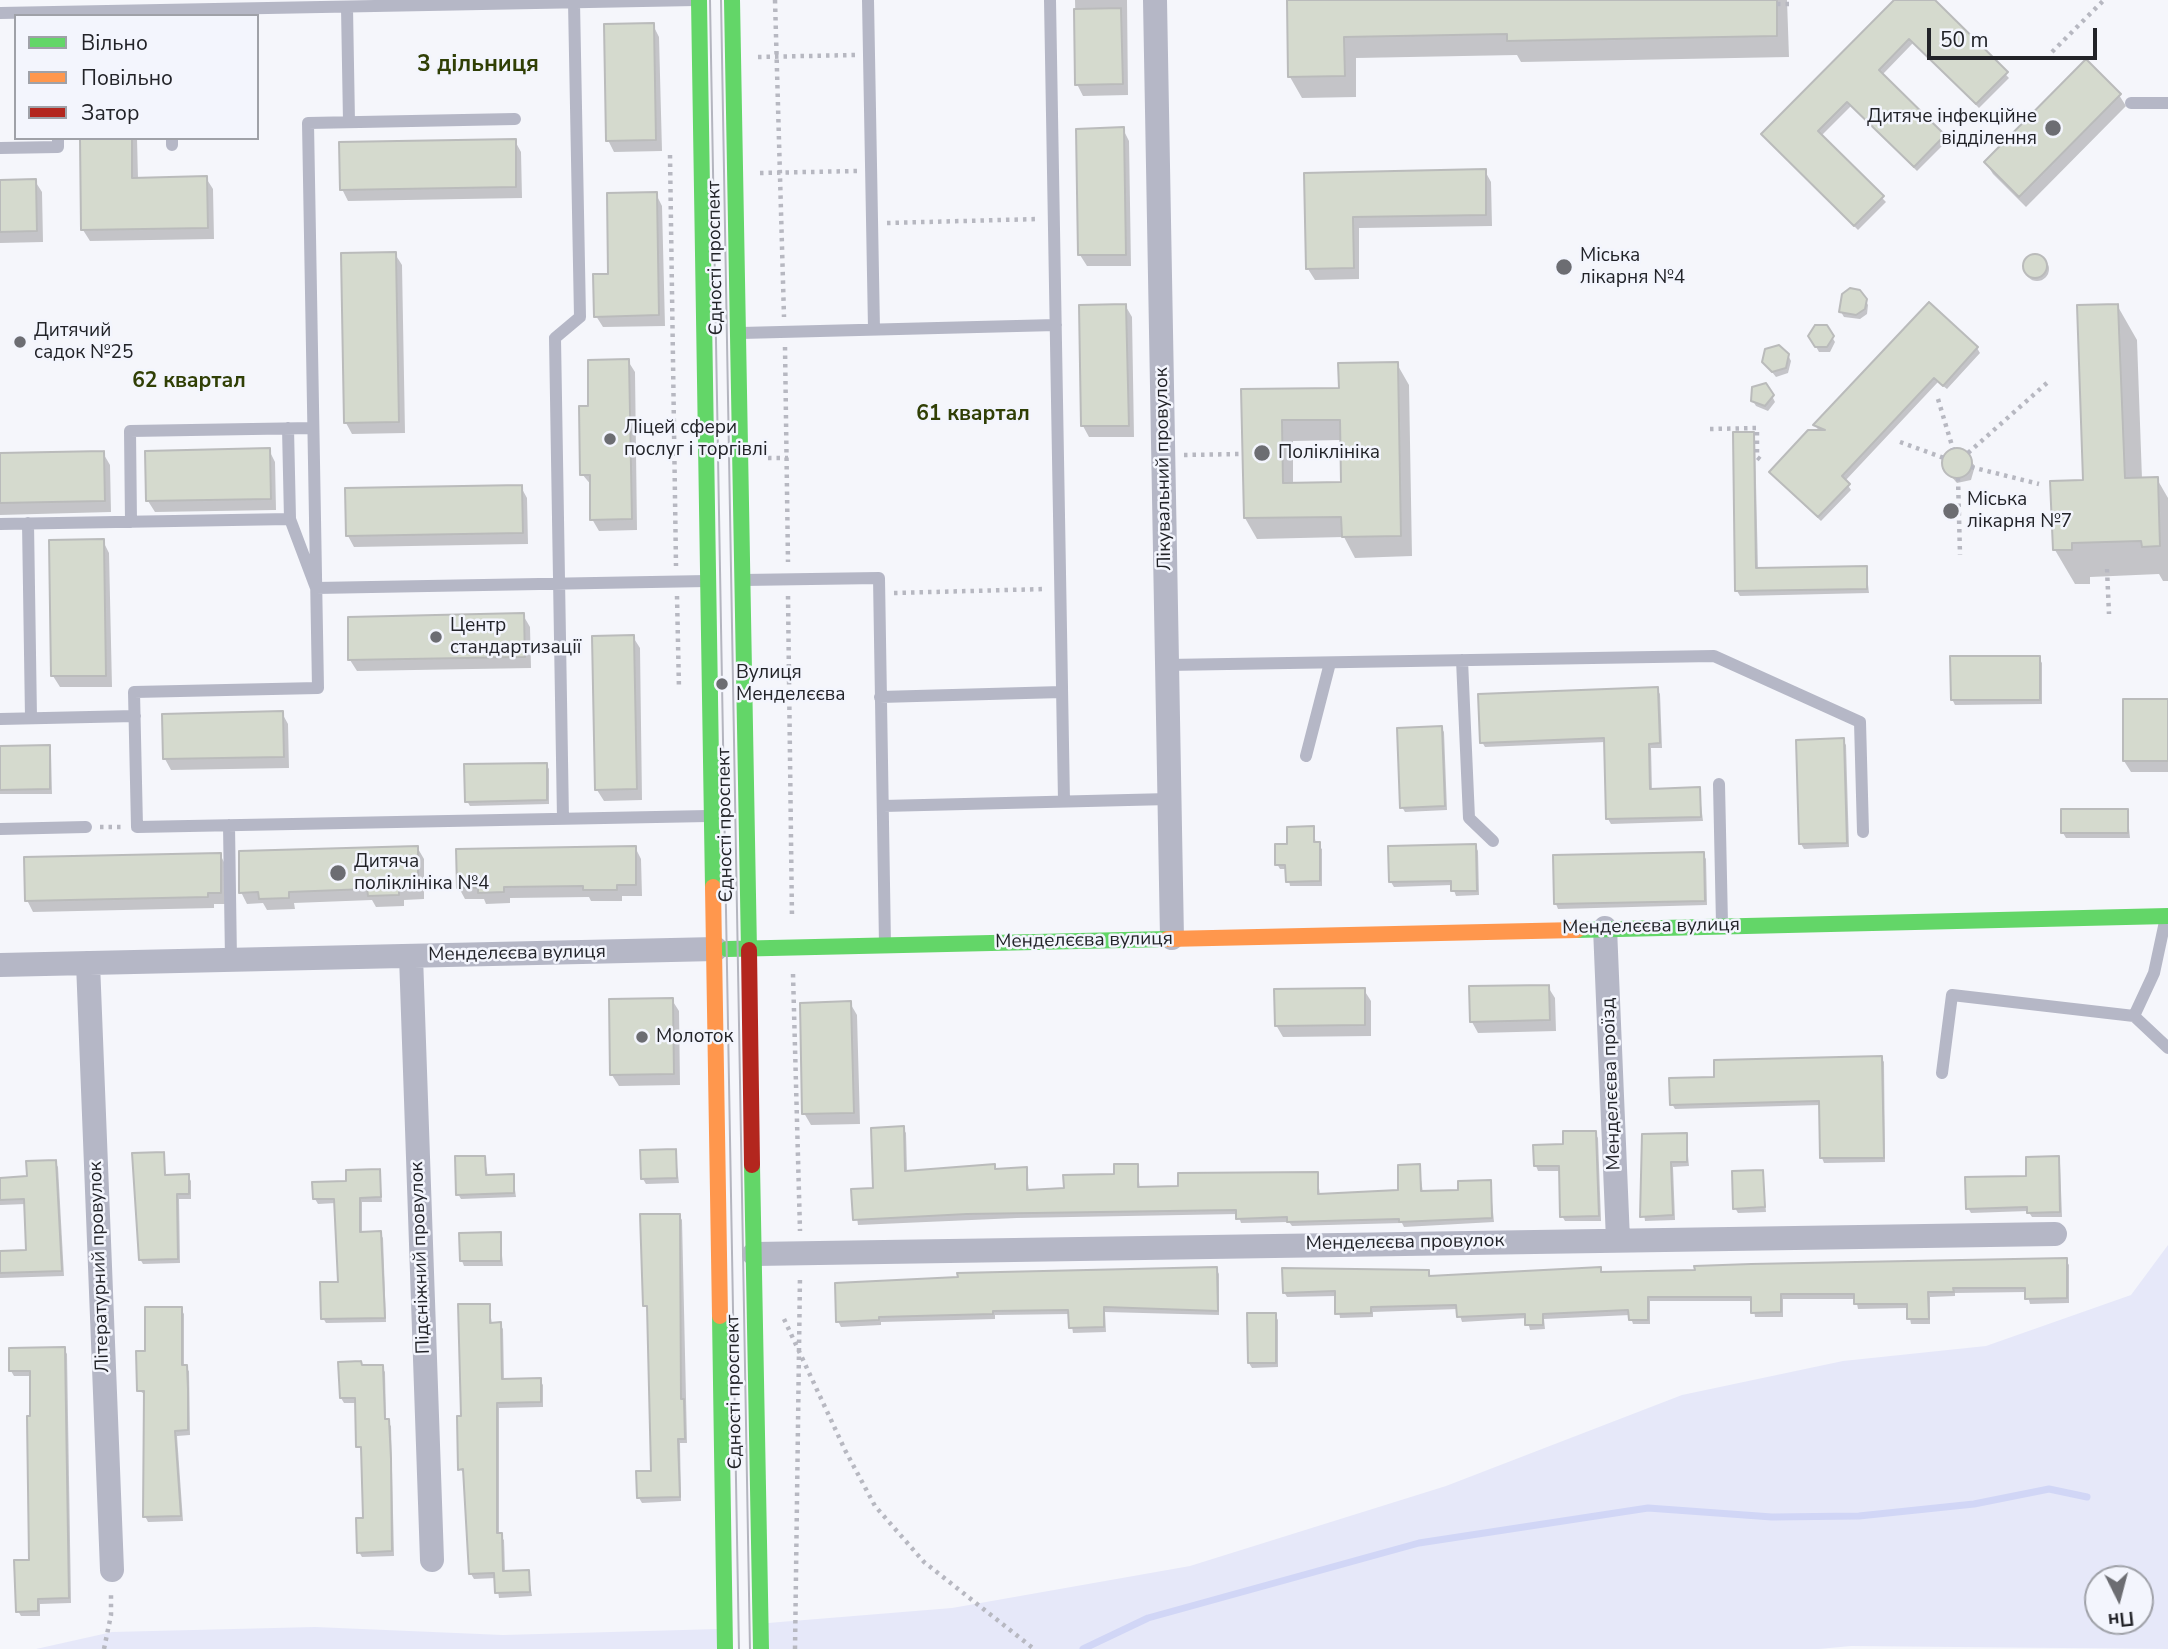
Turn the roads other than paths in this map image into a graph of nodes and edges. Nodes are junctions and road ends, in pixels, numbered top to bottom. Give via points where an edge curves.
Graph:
1 (698, 0) edge
2 (732, 0) edge
3 (869, 0) edge
4 (1050, 0) edge
5 (1156, 0) edge
6 (574, 2) junction
7 (346, 7) junction
8 (170, 8) edge
9 (0, 13) edge
10 (55, 14) edge
11 (2131, 103) dead end
12 (2168, 103) edge
13 (514, 119) dead end
14 (349, 122) junction
15 (58, 140) edge
16 (0, 148) edge
17 (1056, 325) junction
18 (874, 329) junction
19 (721, 333) junction
20 (288, 428) junction
21 (313, 428) junction
22 (290, 519) junction
23 (131, 522) junction
24 (28, 523) junction
25 (0, 524) edge
26 (725, 581) junction
27 (559, 584) junction
28 (316, 588) junction
29 (1462, 660) junction
30 (1330, 663) junction
31 (1167, 665) junction
32 (1062, 692) junction
33 (880, 697) junction
34 (135, 716) junction
35 (32, 718) junction
36 (0, 719) edge
37 (1306, 756) dead end
38 (1719, 784) dead end
39 (1170, 799) junction
40 (1064, 802) junction
41 (883, 806) junction
42 (729, 816) junction
43 (563, 819) junction
44 (229, 825) junction
45 (86, 827) road end
46 (0, 829) edge
47 (1863, 832) dead end
48 (1493, 841) dead end
49 (2167, 916) edge
50 (1723, 925) junction
51 (1605, 928) junction
52 (1172, 939) junction
53 (885, 945) junction
54 (749, 949) junction
55 (716, 950) junction
56 (411, 956) junction
57 (231, 960) junction
58 (88, 963) junction
59 (0, 965) edge
60 (2134, 1016) junction
61 (2168, 1048) edge
62 (1942, 1073) dead end
63 (2056, 1234) dead end
64 (1618, 1240) junction
65 (754, 1254) junction
66 (432, 1560) dead end
67 (112, 1570) road end
68 (725, 1649) edge
69 (761, 1649) edge

1 - 6 lane
1 - 19 main road, Єдності проспект
2 - 19 main road, Єдності проспект via 735,174
3 - 18 lane
4 - 17 lane
5 - 31 street, Лікувальний провулок
6 - 7 lane
6 - 27 lane via 580,317 555,338
7 - 8 lane
7 - 14 lane
8 - 10 lane
9 - 10 lane
11 - 12 lane
13 - 14 lane
14 - 21 lane via 308,123
15 - 16 lane via 58,147
17 - 18 lane
17 - 32 lane
18 - 19 lane
19 - 26 main road, Єдності проспект
19 - 26 main road, Єдності проспект
20 - 21 lane
20 - 22 lane
20 - 23 lane via 130,431
21 - 28 lane
22 - 23 lane
22 - 28 lane
23 - 24 lane
24 - 25 lane
24 - 35 lane
26 - 27 lane
26 - 33 lane via 879,578
26 - 42 main road, Єдності проспект
26 - 42 main road, Єдності проспект
27 - 28 lane
27 - 43 lane
28 - 34 lane via 318,688 134,692
29 - 30 lane
29 - 47 lane via 1714,656 1860,722
29 - 48 lane via 1469,818
30 - 31 lane
30 - 37 lane
31 - 39 street, Лікувальний провулок
32 - 33 lane
32 - 40 lane
33 - 41 lane
34 - 35 lane
34 - 44 lane via 137,827
35 - 36 lane
38 - 50 lane
39 - 40 lane
39 - 52 street, Лікувальний провулок
40 - 41 lane
41 - 53 lane
42 - 43 lane
42 - 54 main road, Єдності проспект
42 - 55 main road, Єдності проспект
43 - 44 lane
44 - 57 lane
45 - 46 lane
49 - 50 main road, Менделєєва вулиця
49 - 60 lane via 2154,973
50 - 51 main road, Менделєєва вулиця
51 - 52 main road, Менделєєва вулиця
51 - 64 street, Менделєєва проїзд
52 - 53 main road, Менделєєва вулиця
53 - 54 main road, Менделєєва вулиця
54 - 55 main road, Менделєєва вулиця
54 - 65 main road, Єдності проспект
55 - 56 street, Менделєєва вулиця
55 - 68 main road, Єдності проспект
56 - 57 street, Менделєєва вулиця
56 - 66 street, Підсніжний провулок
57 - 58 street, Менделєєва вулиця
58 - 59 street, Менделєєва вулиця
58 - 67 street, Літературний провулок
60 - 61 lane
60 - 62 lane via 1952,995
63 - 64 street, Менделєєва провулок
64 - 65 street, Менделєєва провулок
65 - 69 main road, Єдності проспект

